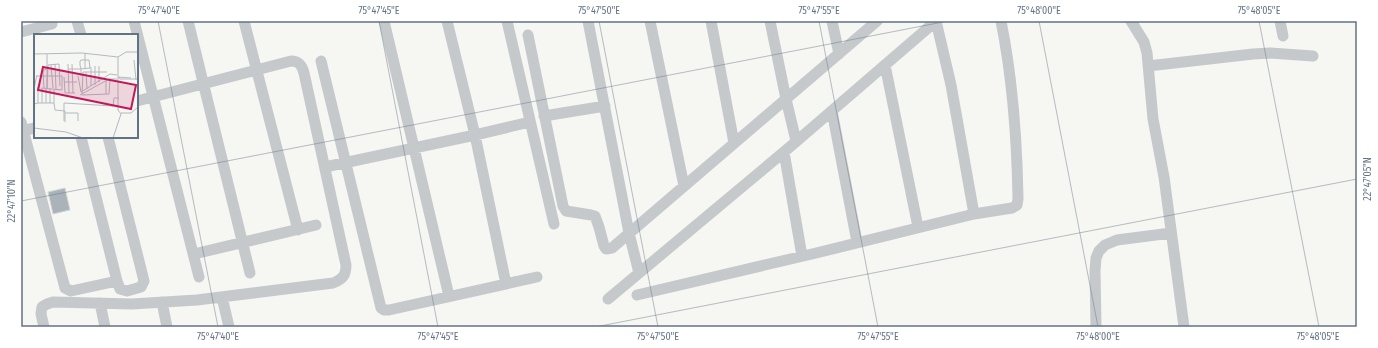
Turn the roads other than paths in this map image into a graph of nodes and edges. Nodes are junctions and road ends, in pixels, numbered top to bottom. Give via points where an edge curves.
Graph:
1 (77, 21) edge
2 (134, 21) edge
3 (188, 21) edge
4 (244, 21) edge
5 (384, 21) edge
6 (447, 21) edge
7 (507, 21) edge
8 (588, 21) edge
9 (650, 21) edge
10 (710, 21) edge
11 (770, 21) edge
12 (832, 21) edge
13 (877, 21) edge
14 (1001, 21) edge
15 (1131, 21) edge
16 (1280, 21) edge
17 (53, 27) edge
18 (21, 32) edge
19 (81, 34) edge
20 (137, 34) edge
21 (528, 35) dead end
22 (1283, 36) dead end
23 (138, 37) edge
24 (839, 54) junction
25 (1314, 56) dead end
26 (321, 61) dead end
27 (885, 65) junction
28 (1148, 66) junction
29 (256, 70) junction
30 (204, 84) junction
31 (153, 97) junction
32 (786, 99) junction
33 (138, 101) edge
34 (605, 106) junction
35 (832, 111) junction
36 (544, 116) junction
37 (530, 122) junction
38 (22, 128) edge
39 (34, 128) edge
40 (475, 135) junction
41 (81, 138) edge
42 (108, 138) edge
43 (796, 141) junction
44 (734, 143) junction
45 (414, 148) junction
46 (784, 152) junction
47 (346, 162) junction
48 (325, 167) junction
49 (684, 186) junction
50 (974, 214) junction
51 (554, 224) dead end
52 (316, 225) dead end
53 (918, 227) junction
54 (298, 230) junction
55 (629, 233) junction
56 (1171, 234) junction
57 (857, 242) junction
58 (243, 243) junction
59 (194, 254) junction
60 (802, 256) junction
61 (250, 273) dead end
62 (639, 273) junction
63 (199, 277) dead end
64 (537, 277) dead end
65 (117, 281) junction
66 (506, 284) junction
67 (637, 294) dead end
68 (449, 296) junction
69 (222, 297) junction
70 (608, 299) dead end
71 (162, 302) junction
72 (100, 303) junction
73 (44, 327) edge
74 (105, 327) edge
75 (167, 327) edge
76 (228, 327) edge
77 (1096, 327) edge
78 (1184, 327) edge

1 - 19 street
2 - 20 street
3 - 30 street
4 - 29 street
5 - 45 street
6 - 40 street
7 - 37 street
8 - 34 street
9 - 49 street
10 - 44 street
11 - 32 street
12 - 24 street
13 - 24 street
14 - 50 street via 1014,99 1018,202 1012,208
15 - 28 street via 1144,42
16 - 22 street
17 - 18 street
21 - 36 street
23 - 31 street
24 - 32 street
25 - 28 street via 1253,54
26 - 47 street
27 - 35 street
27 - 50 street via 936,21 951,85
27 - 53 street
28 - 56 street via 1153,119
29 - 30 street
29 - 48 street via 291,61 301,65
29 - 54 street
30 - 31 street
30 - 58 street
31 - 33 street
31 - 59 street
32 - 43 street
32 - 44 street
34 - 36 street
34 - 55 street
35 - 43 street
35 - 57 street
36 - 55 street via 566,212 595,216 606,249 612,248
37 - 40 street
37 - 51 street
38 - 39 street
38 - 65 street via 64,288 72,291
40 - 45 street
40 - 66 street
41 - 65 street
42 - 65 street via 144,281 141,287 127,291 120,289
43 - 46 street
44 - 49 street
45 - 47 street
45 - 68 street
46 - 60 street
46 - 62 street
47 - 48 street
47 - 68 street via 380,308 389,310
48 - 69 street via 346,265 342,279 333,283
49 - 55 street
50 - 53 street
52 - 54 street
53 - 57 street
54 - 58 street
55 - 62 street
56 - 77 street via 1117,240 1105,244 1099,251 1095,271
56 - 78 street
57 - 60 street
58 - 59 street
58 - 61 street
59 - 63 street
60 - 67 street
62 - 70 street
64 - 66 street
66 - 68 street
69 - 71 street
69 - 76 street
71 - 72 street
71 - 75 street
72 - 73 street via 47,304 41,311
72 - 74 street

